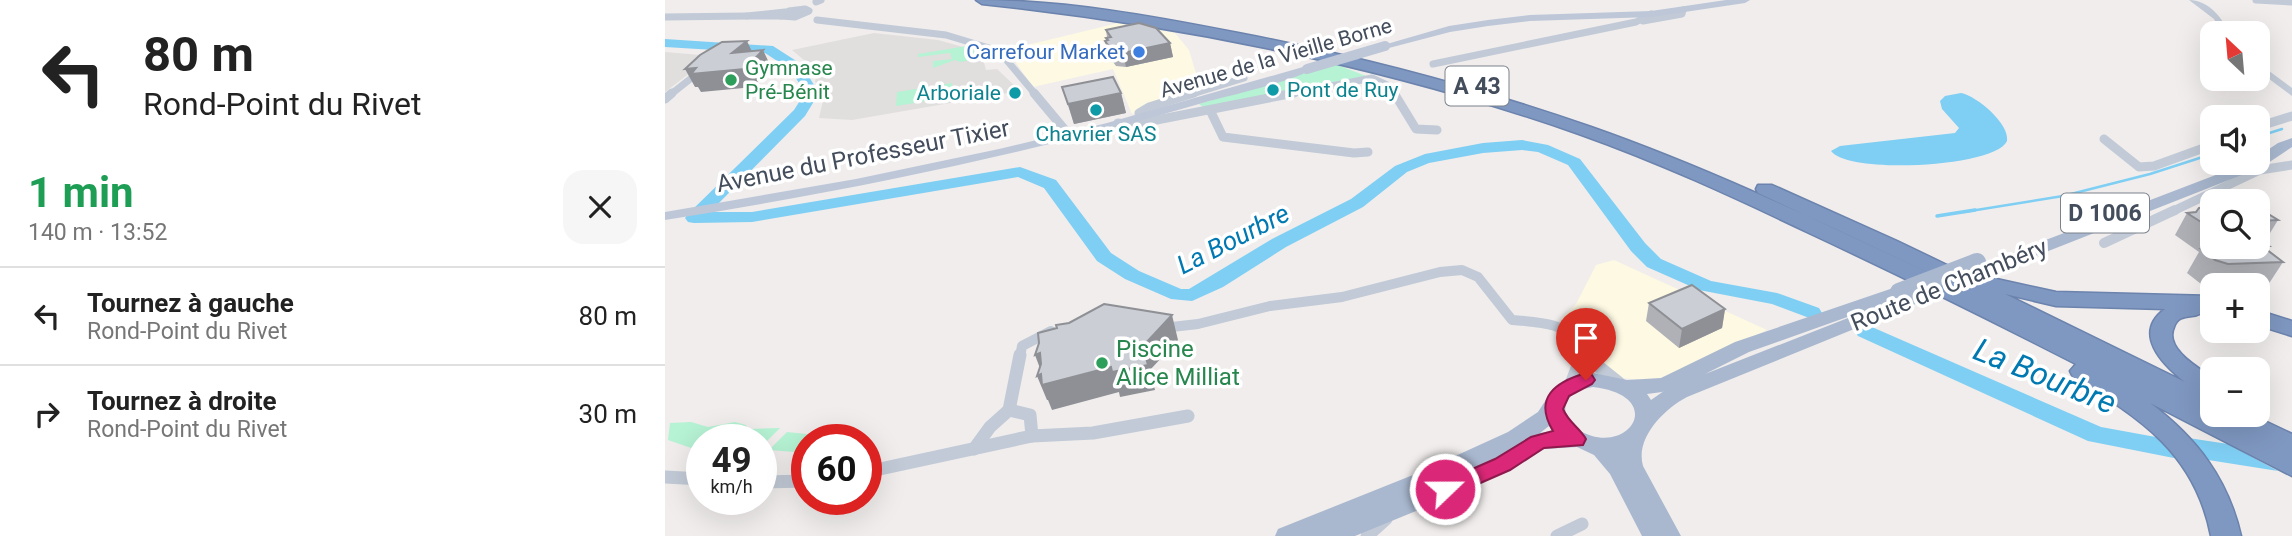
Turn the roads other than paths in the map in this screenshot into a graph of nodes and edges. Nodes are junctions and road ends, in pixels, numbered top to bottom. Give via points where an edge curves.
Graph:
1 (982, 0) edge
2 (1044, 0) edge
3 (1745, 0) edge
4 (2187, 0) edge
5 (2256, 0) edge
6 (818, 1) edge
7 (2292, 2) edge
8 (2197, 3) edge
9 (1683, 10) junction
10 (807, 12) junction
11 (796, 13) junction
12 (1623, 14) junction
13 (1651, 14) junction
14 (665, 17) edge
15 (817, 20) junction
16 (2219, 21) edge
17 (1636, 22) junction
18 (1433, 64) dead end
19 (699, 72) edge
20 (2270, 75) edge
21 (1244, 78) dead end
22 (2292, 93) edge
23 (665, 99) edge
24 (1210, 110) junction
25 (2292, 116) edge
26 (1140, 117) junction
27 (1118, 123) junction
28 (2270, 123) edge
29 (1437, 130) dead end
30 (2292, 135) edge
31 (1070, 136) junction
32 (2104, 139) dead end
33 (2292, 142) edge
34 (2270, 143) edge
35 (2200, 149) edge
36 (1368, 152) dead end
37 (2292, 165) edge
38 (2203, 175) edge
39 (671, 216) edge
40 (2104, 243) dead end
41 (1890, 245) junction
42 (1983, 265) junction
43 (1905, 296) junction
44 (1961, 297) junction
45 (2200, 306) edge
46 (2200, 308) edge
47 (2270, 319) edge
48 (1149, 327) edge
49 (2292, 327) edge
50 (1060, 328) edge
51 (1585, 347) junction
52 (2200, 379) edge
53 (1571, 384) junction
54 (1623, 385) junction
55 (2200, 400) edge
56 (1554, 409) junction
57 (1009, 410) junction
58 (1188, 416) dead end
59 (1648, 416) junction
60 (2270, 422) edge
61 (2254, 427) edge
62 (2292, 434) edge
63 (1033, 436) junction
64 (1632, 440) junction
65 (1587, 443) junction
66 (2292, 446) edge
67 (974, 449) junction
68 (2292, 466) edge
69 (882, 469) edge
70 (665, 477) edge
71 (686, 478) edge
72 (1398, 508) junction
73 (1582, 524) dead end
74 (1287, 536) edge
75 (1329, 536) edge
76 (1367, 536) edge
77 (1557, 536) edge
78 (1654, 536) edge
79 (1669, 536) edge
80 (2226, 536) edge

1 - 44 highway, A 43 via 1243,36 1440,84 1588,132 1681,169
2 - 41 highway, A 43 via 1255,31 1425,71 1614,130
3 - 9 main road, Avenue de la Vieille Borne
4 - 8 street
5 - 7 street
6 - 10 street
6 - 11 street
8 - 16 street
9 - 13 main road, Avenue de la Vieille Borne
9 - 17 street via 1682,14
10 - 11 street
10 - 15 street
11 - 14 street
11 - 15 street
12 - 13 main road, Avenue de la Vieille Borne
12 - 17 street via 1634,16
12 - 26 main road, Avenue de la Vieille Borne, bridge via 1449,29
13 - 17 street
15 - 31 street via 946,35 999,51
17 - 18 street
19 - 23 street
20 - 22 street
21 - 26 street via 1149,107
24 - 27 street via 1131,125
24 - 29 street via 1371,78 1391,88 1416,129
24 - 36 street via 1223,137
25 - 28 street
26 - 27 main road, Avenue de la Vieille Borne
27 - 31 main road, Avenue de la Vieille Borne
30 - 34 main road
31 - 39 main road, Avenue du Professeur Tixier
32 - 35 street via 2139,167
33 - 42 main road, Route de Chambéry / D 1006 via 2257,164
37 - 40 street via 2260,170
38 - 42 main road, Route de Chambéry / D 1006
41 - 45 highway via 2042,297
41 - 55 highway, A 43
42 - 43 main road, Route de Chambéry / D 1006
43 - 54 main road, Route de Chambéry / D 1006 via 1726,354 1677,382 1652,388
43 - 59 main road, Route de Chambéry / D 1006 via 1680,392
44 - 68 highway, A 43
44 - 80 highway via 2120,395 2172,434 2199,464 2220,501
46 - 52 highway via 2167,317 2160,332 2173,358
47 - 49 highway
48 - 51 street via 1198,324 1462,270 1478,277 1512,320 1558,326 1579,336
50 - 57 street via 1022,346
51 - 53 street
51 - 54 street via 1599,367
53 - 54 main road via 1602,379
53 - 56 main road via 1556,399
54 - 59 main road via 1646,405
56 - 65 main road via 1560,426
56 - 74 main road via 1518,438
57 - 63 street via 1030,415
57 - 67 street
58 - 63 street via 1093,433
59 - 64 main road via 1644,430
60 - 62 highway
61 - 66 highway
63 - 67 street
64 - 65 main road via 1610,446
64 - 79 main road via 1632,466
65 - 72 main road via 1538,442 1491,470
65 - 78 main road via 1613,460
67 - 69 street
70 - 71 street
72 - 75 main road
72 - 76 street
73 - 77 street

